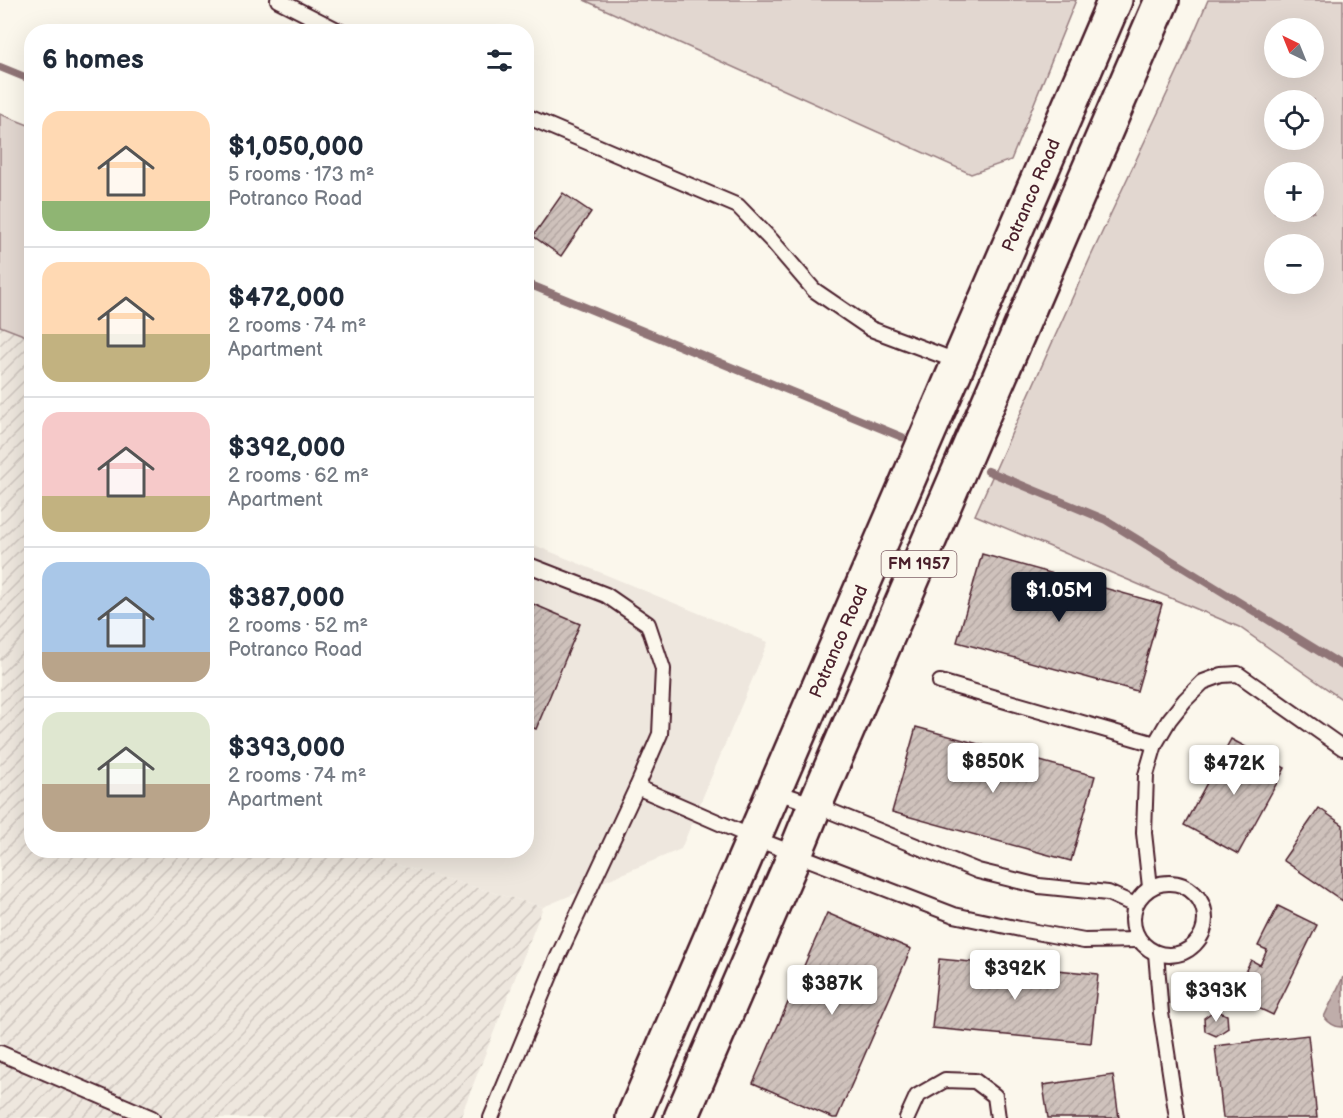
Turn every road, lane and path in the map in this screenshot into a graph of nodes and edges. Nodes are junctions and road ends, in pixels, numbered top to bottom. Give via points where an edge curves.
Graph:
1 (278, 0) edge
2 (1115, 0) edge
3 (1162, 0) edge
4 (325, 24) edge
5 (534, 119) edge
6 (959, 362) junction
7 (534, 567) edge
8 (940, 682) dead end
9 (1155, 744) junction
10 (1343, 747) edge
11 (637, 787) junction
12 (774, 791) junction
13 (815, 805) junction
14 (754, 838) junction
15 (795, 854) junction
16 (1150, 887) junction
17 (1135, 905) junction
18 (1139, 940) junction
19 (1156, 953) junction
20 (0, 1053) edge
21 (152, 1118) edge
22 (490, 1118) edge
23 (633, 1118) edge
24 (681, 1118) edge
25 (907, 1118) edge
26 (998, 1118) edge
27 (1177, 1118) edge

1 - 4 lane
2 - 6 main road, Potranco Road / FM 1957
3 - 13 main road, FM 1957
5 - 6 lane via 738,206 814,290 872,329
6 - 12 main road, Potranco Road / FM 1957
7 - 11 lane via 606,596 648,624 663,669 660,734
8 - 9 lane
9 - 10 lane via 1169,720 1203,682 1238,674
9 - 16 lane via 1146,775 1144,833
11 - 14 lane
11 - 22 lane via 556,961
12 - 13 lane
12 - 14 main road, Potranco Road / FM 1957
13 - 15 main road, FM 1957
13 - 17 lane via 978,871 1039,886 1108,893
14 - 15 lane
14 - 23 main road, Potranco Road / FM 1957
15 - 18 lane via 954,915 1084,941
15 - 24 main road, FM 1957
16 - 17 lane
16 - 19 lane via 1168,882 1186,886 1202,903 1205,915 1204,927 1191,947 1180,953
17 - 18 lane via 1132,923
18 - 19 lane
19 - 27 lane
20 - 21 lane
25 - 26 lane via 918,1096 945,1080 975,1081 995,1096

